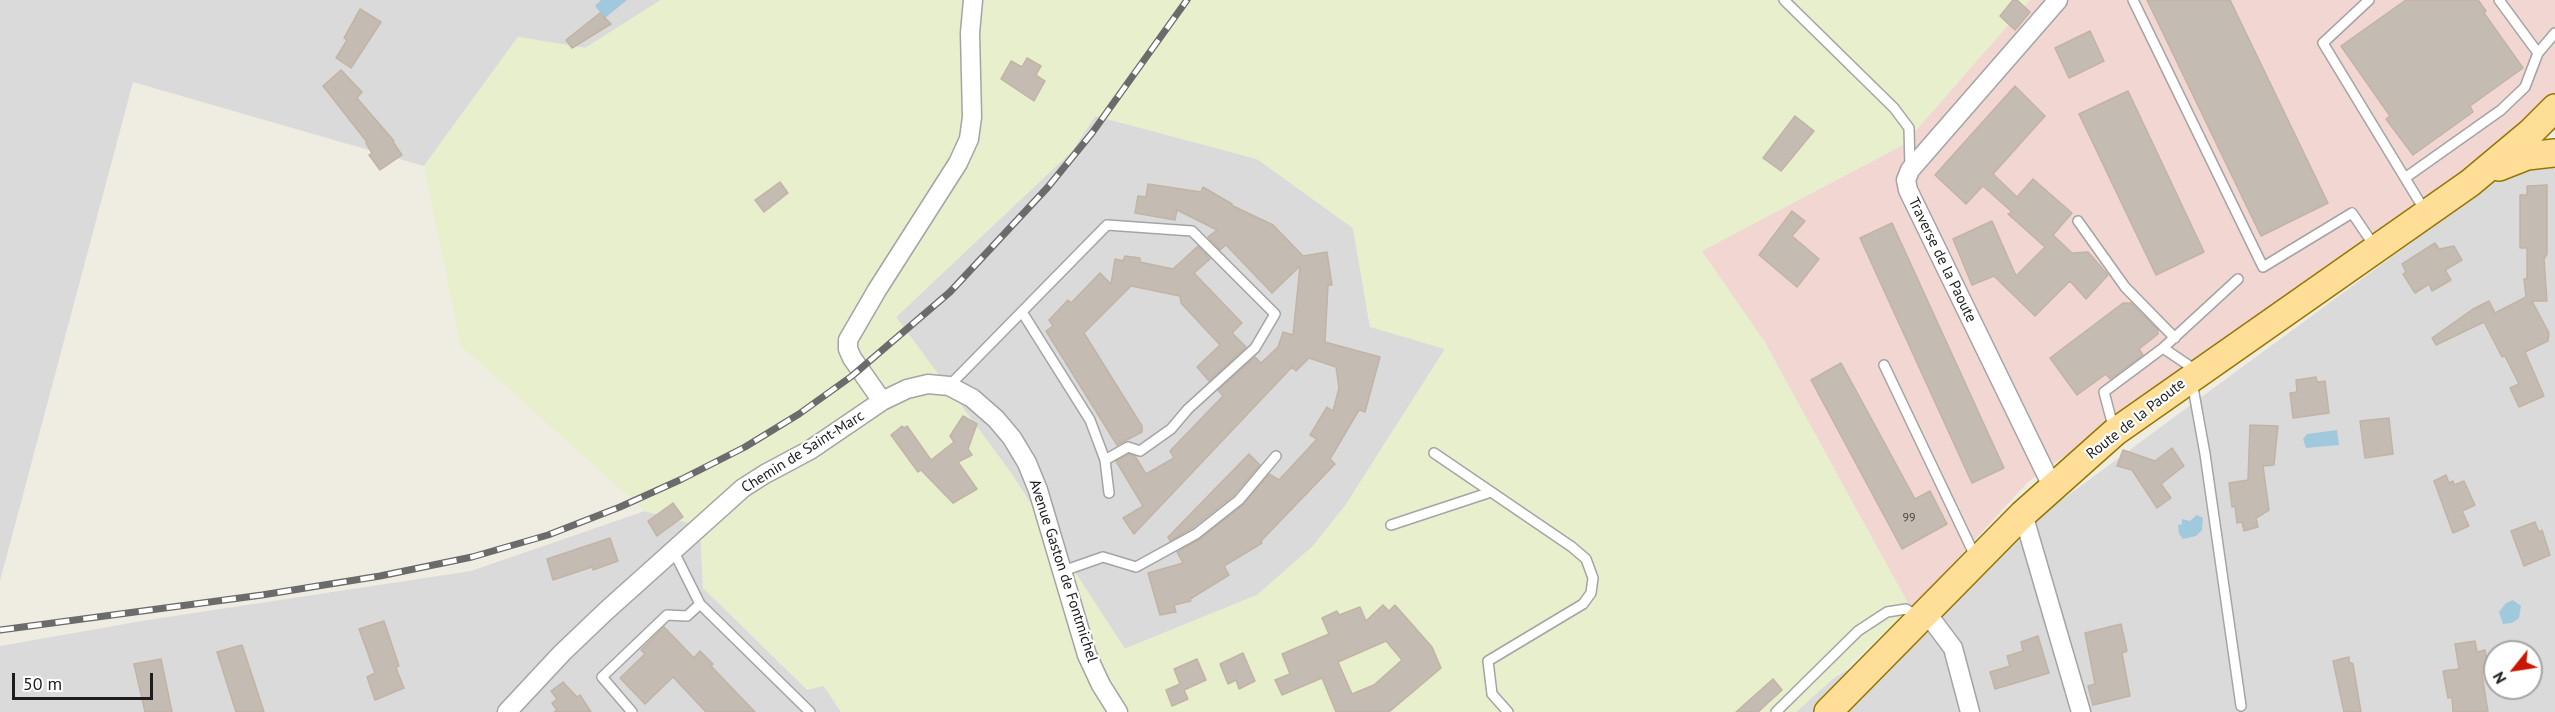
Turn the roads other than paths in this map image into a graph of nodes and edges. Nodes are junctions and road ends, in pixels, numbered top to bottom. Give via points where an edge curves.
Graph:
1 (973, 0) edge
2 (1784, 0) edge
3 (2058, 0) edge
4 (2133, 0) edge
5 (2369, 0) edge
6 (2499, 0) edge
7 (2555, 33) edge
8 (2538, 53) junction
9 (2555, 108) edge
10 (2555, 153) edge
11 (1910, 170) junction
12 (2483, 173) junction
13 (2405, 178) junction
14 (2426, 213) junction
15 (2078, 221) dead end
16 (2376, 248) junction
17 (2238, 279) dead end
18 (1022, 312) junction
19 (2175, 338) junction
20 (2163, 348) junction
21 (1884, 365) dead end
22 (2195, 374) junction
23 (949, 386) junction
24 (882, 401) junction
25 (2115, 432) junction
26 (1434, 453) dead end
27 (1276, 456) dead end
28 (1105, 460) junction
29 (2052, 486) junction
30 (1491, 492) junction
31 (1109, 493) dead end
32 (2023, 514) junction
33 (1391, 525) dead end
34 (673, 550) junction
35 (1977, 560) junction
36 (1063, 571) junction
37 (700, 604) junction
38 (1923, 615) junction
39 (2241, 706) dead end
40 (507, 712) edge
41 (632, 712) edge
42 (810, 712) edge
43 (1118, 712) edge
44 (1508, 712) edge
45 (1776, 712) edge
46 (1828, 712) edge
47 (1970, 712) edge
48 (2081, 712) edge

1 - 24 street via 969,140 848,340 852,358
2 - 11 lane via 1909,128
3 - 11 street
4 - 16 lane via 2263,267 2352,213
5 - 13 lane via 2323,43
6 - 8 lane
7 - 8 lane
8 - 13 lane via 2525,87 2501,110
9 - 12 main road, Route de la Paoute
10 - 12 main road, Route de la Paoute via 2527,156
11 - 29 street, Traverse de la Paoute via 1908,190
12 - 14 main road, Route de la Paoute
13 - 14 lane
14 - 16 main road, Route de la Paoute
15 - 19 lane via 2125,287
16 - 22 main road, Route de la Paoute
17 - 19 lane
18 - 23 lane
18 - 28 lane via 1090,420
18 - 28 lane via 1107,225 1192,231 1275,314 1255,348 1171,429 1140,451 1128,447
19 - 20 lane
20 - 22 lane
20 - 25 lane via 2104,392
21 - 35 lane
22 - 25 main road, Route de la Paoute
22 - 39 lane
23 - 24 street, Avenue Gaston de Fontmichel via 928,384
23 - 36 street, Avenue Gaston de Fontmichel via 972,398 996,419 1022,454 1038,490
24 - 34 street, Chemin de Saint-Marc via 810,450 743,488
25 - 29 main road, Route de la Paoute
26 - 30 lane
27 - 36 lane via 1239,500 1196,534 1136,567 1103,557
28 - 31 lane
29 - 32 main road, Route de la Paoute
30 - 33 lane
30 - 44 lane via 1572,547 1586,559 1593,578 1591,593 1583,604 1488,661 1492,694
32 - 35 main road, Route de la Paoute
32 - 48 street
34 - 37 lane
34 - 40 street, Chemin de Saint-Marc via 562,653
35 - 38 main road, Route de la Paoute
36 - 43 street, Avenue Gaston de Fontmichel via 1087,655
37 - 41 lane via 687,616 667,615 602,677
37 - 42 lane
38 - 45 lane via 1906,609 1887,612 1858,632
38 - 46 main road, Route de la Paoute
38 - 47 street via 1953,648

